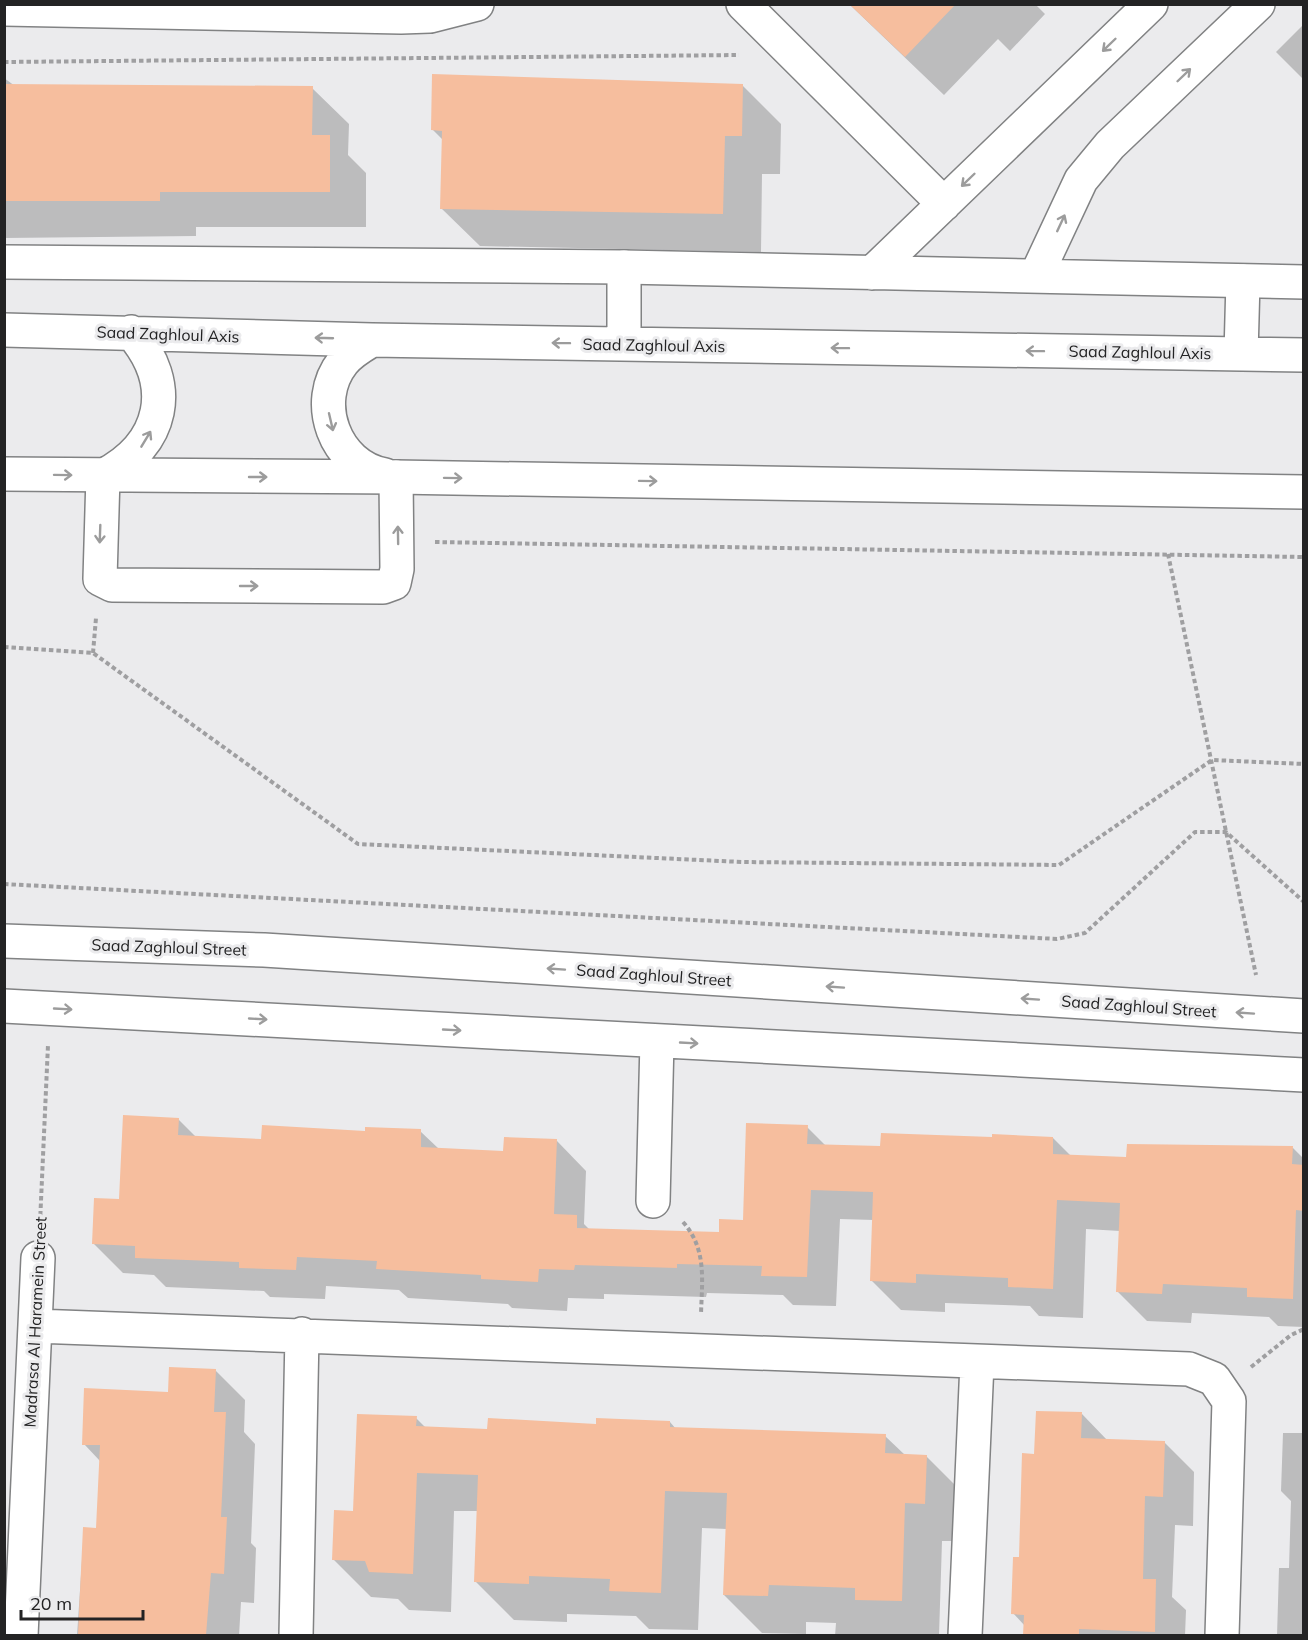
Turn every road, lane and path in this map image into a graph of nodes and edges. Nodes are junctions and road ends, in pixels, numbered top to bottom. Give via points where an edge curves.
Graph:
1 (477, 4) edge
2 (743, 4) edge
3 (1151, 4) edge
4 (1258, 4) edge
5 (77, 8) edge
6 (4, 9) edge
7 (328, 10) edge
8 (793, 54) junction
9 (4, 62) edge
10 (944, 204) junction
11 (4, 262) edge
12 (624, 267) junction
13 (872, 273) junction
14 (1036, 276) junction
15 (1243, 281) junction
16 (1304, 282) edge
17 (4, 330) edge
18 (131, 332) junction
19 (372, 340) junction
20 (624, 344) junction
21 (1242, 354) junction
22 (1304, 355) edge
23 (4, 474) edge
24 (103, 476) junction
25 (396, 477) junction
26 (1304, 492) edge
27 (398, 541) junction
28 (1168, 554) junction
29 (1304, 557) edge
30 (4, 647) edge
31 (1212, 760) junction
32 (1304, 764) edge
33 (1226, 832) junction
34 (4, 885) edge
35 (1304, 902) edge
36 (4, 941) edge
37 (4, 1006) edge
38 (50, 1008) junction
39 (1264, 1014) junction
40 (1304, 1016) edge
41 (657, 1041) junction
42 (1304, 1075) edge
43 (653, 1201) joint
44 (38, 1258) joint
45 (35, 1326) junction
46 (1304, 1329) edge
47 (302, 1334) junction
48 (700, 1351) junction
49 (977, 1363) junction
50 (1223, 1389) junction
51 (21, 1635) edge
52 (296, 1635) edge
53 (965, 1635) edge
54 (1222, 1635) edge

1 - 7 street via 430,16
2 - 8 street
3 -> 10 street
14 -> 4 street via 1081,180 1110,145
5 - 6 street
5 - 7 street
8 - 9 path
8 - 10 street
10 - 13 street
11 - 12 street
12 - 13 street
12 - 20 street
13 - 14 street
14 - 15 street
15 - 16 street
15 - 21 street
17 - 18 street, Saad Zaghloul Axis
19 -> 18 street, Saad Zaghloul Axis
24 -> 18 street via 137,453 157,416 155,371
20 -> 19 street, Saad Zaghloul Axis
19 -> 25 street via 342,363 328,399 329,418 335,437 359,465 377,474
21 -> 20 street, Saad Zaghloul Axis
21 - 22 street, Saad Zaghloul Axis
23 -> 24 street
24 -> 25 street
24 -> 27 street via 100,579 112,585 384,587 394,583
25 -> 26 street
27 -> 25 street
27 - 28 path
28 - 29 path
28 - 31 path
30 - 31 path via 93,653 358,844 742,862 1059,865
31 - 32 path
31 - 33 path
33 - 34 path via 1195,832 1085,933 1057,939
33 - 35 path
33 - 39 path
39 -> 36 street, Saad Zaghloul Street via 264,950
37 - 38 street
38 -> 41 street
38 - 44 path, Madrasa Al Haramein Street
39 - 40 street, Saad Zaghloul Street
41 -> 42 street
41 - 43 street
43 - 48 path via 674,1213 694,1235 703,1261
44 - 45 street, Madrasa Al Haramein Street
45 - 47 street
45 - 51 street, Madrasa Al Haramein Street
46 - 50 path
47 - 48 street
47 - 52 street
48 - 49 street
49 - 50 street via 1189,1369 1214,1379
49 - 53 street
50 - 54 street via 1230,1415

